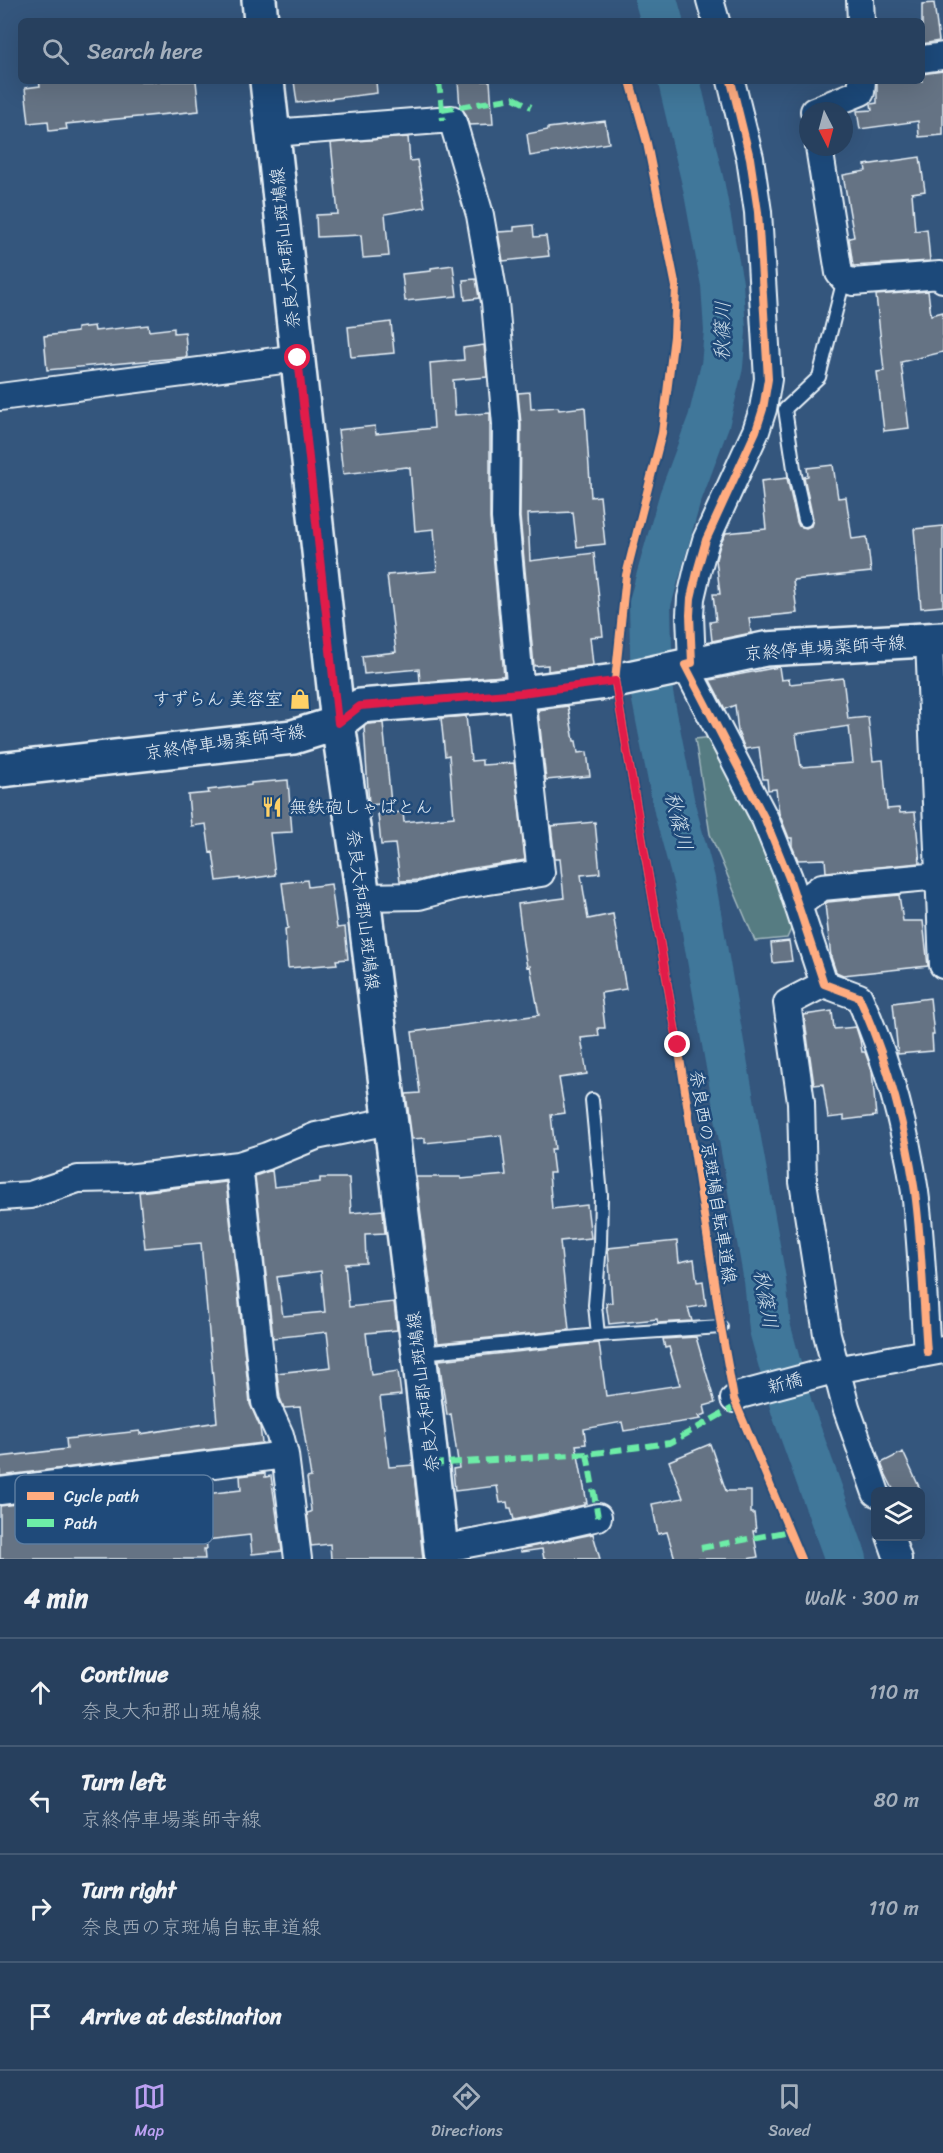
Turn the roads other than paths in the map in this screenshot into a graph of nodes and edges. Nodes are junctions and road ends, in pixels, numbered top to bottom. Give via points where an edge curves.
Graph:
1 (259, 0) edge
2 (710, 0) edge
3 (860, 0) edge
4 (261, 18) edge
5 (715, 18) edge
6 (861, 18) edge
7 (943, 56) edge
8 (925, 59) edge
9 (267, 84) edge
10 (732, 84) edge
11 (862, 84) edge
12 (836, 102) edge
13 (273, 133) junction
14 (820, 156) edge
15 (844, 279) junction
16 (943, 279) edge
17 (298, 358) junction
18 (0, 397) edge
19 (785, 409) junction
20 (756, 431) junction
21 (805, 520) dead end
22 (936, 640) edge
23 (685, 665) junction
24 (521, 693) junction
25 (338, 723) junction
26 (0, 770) edge
27 (939, 876) junction
28 (363, 897) junction
29 (798, 905) junction
30 (942, 911) edge
31 (943, 965) edge
32 (824, 984) junction
33 (592, 1100) dead end
34 (389, 1121) junction
35 (238, 1165) junction
36 (0, 1197) edge
37 (721, 1327) dead end
38 (598, 1335) junction
39 (935, 1351) edge
40 (420, 1353) junction
41 (833, 1371) junction
42 (737, 1397) dead end
43 (285, 1455) junction
44 (127, 1475) edge
45 (874, 1487) edge
46 (15, 1489) edge
47 (0, 1491) edge
48 (598, 1517) dead end
49 (892, 1541) edge
50 (441, 1554) edge
51 (298, 1559) edge
52 (898, 1559) edge

1 - 4 main road
2 - 5 street
3 - 6 street
7 - 8 street
9 - 13 main road, 奈良大和郡山斑鳩線
10 - 20 street via 750,158 758,212 768,379
11 - 12 street via 861,92
13 - 17 main road, 奈良大和郡山斑鳩線
13 - 24 street via 452,119 480,215 495,303 506,424 505,518
14 - 15 street via 839,273
15 - 16 street via 853,282 940,275
15 - 19 lane via 819,377
17 - 18 street
17 - 25 main road, 奈良大和郡山斑鳩線
19 - 20 lane
19 - 21 lane
20 - 23 street via 706,540 692,598 692,663
22 - 23 main road, 京終停車場薬師寺線 via 765,649
22 - 27 street
23 - 24 main road, 京終停車場薬師寺線 via 615,681
23 - 29 street via 765,819
24 - 25 main road, 京終停車場薬師寺線 via 360,706
24 - 28 street via 542,873 456,886 419,896
25 - 26 main road, 京終停車場薬師寺線 via 293,737
25 - 28 main road, 奈良大和郡山斑鳩線
27 - 29 street via 822,887
27 - 30 street
28 - 34 main road, 奈良大和郡山斑鳩線
29 - 32 street
30 - 31 street
32 - 39 street via 859,998 877,1037 901,1117 915,1192
32 - 41 street via 787,1003 801,1102 803,1182
33 - 38 lane via 601,1196 595,1305
34 - 35 street via 316,1136
34 - 40 main road, 奈良大和郡山斑鳩線
35 - 36 street via 127,1178 78,1179 30,1195
35 - 43 street via 265,1402
37 - 38 lane
38 - 40 lane
39 - 41 street, 新橋
40 - 50 main road, 奈良大和郡山斑鳩線
41 - 42 street, 新橋
41 - 45 street
43 - 44 street
43 - 51 street
46 - 47 street
48 - 50 street
49 - 52 street

